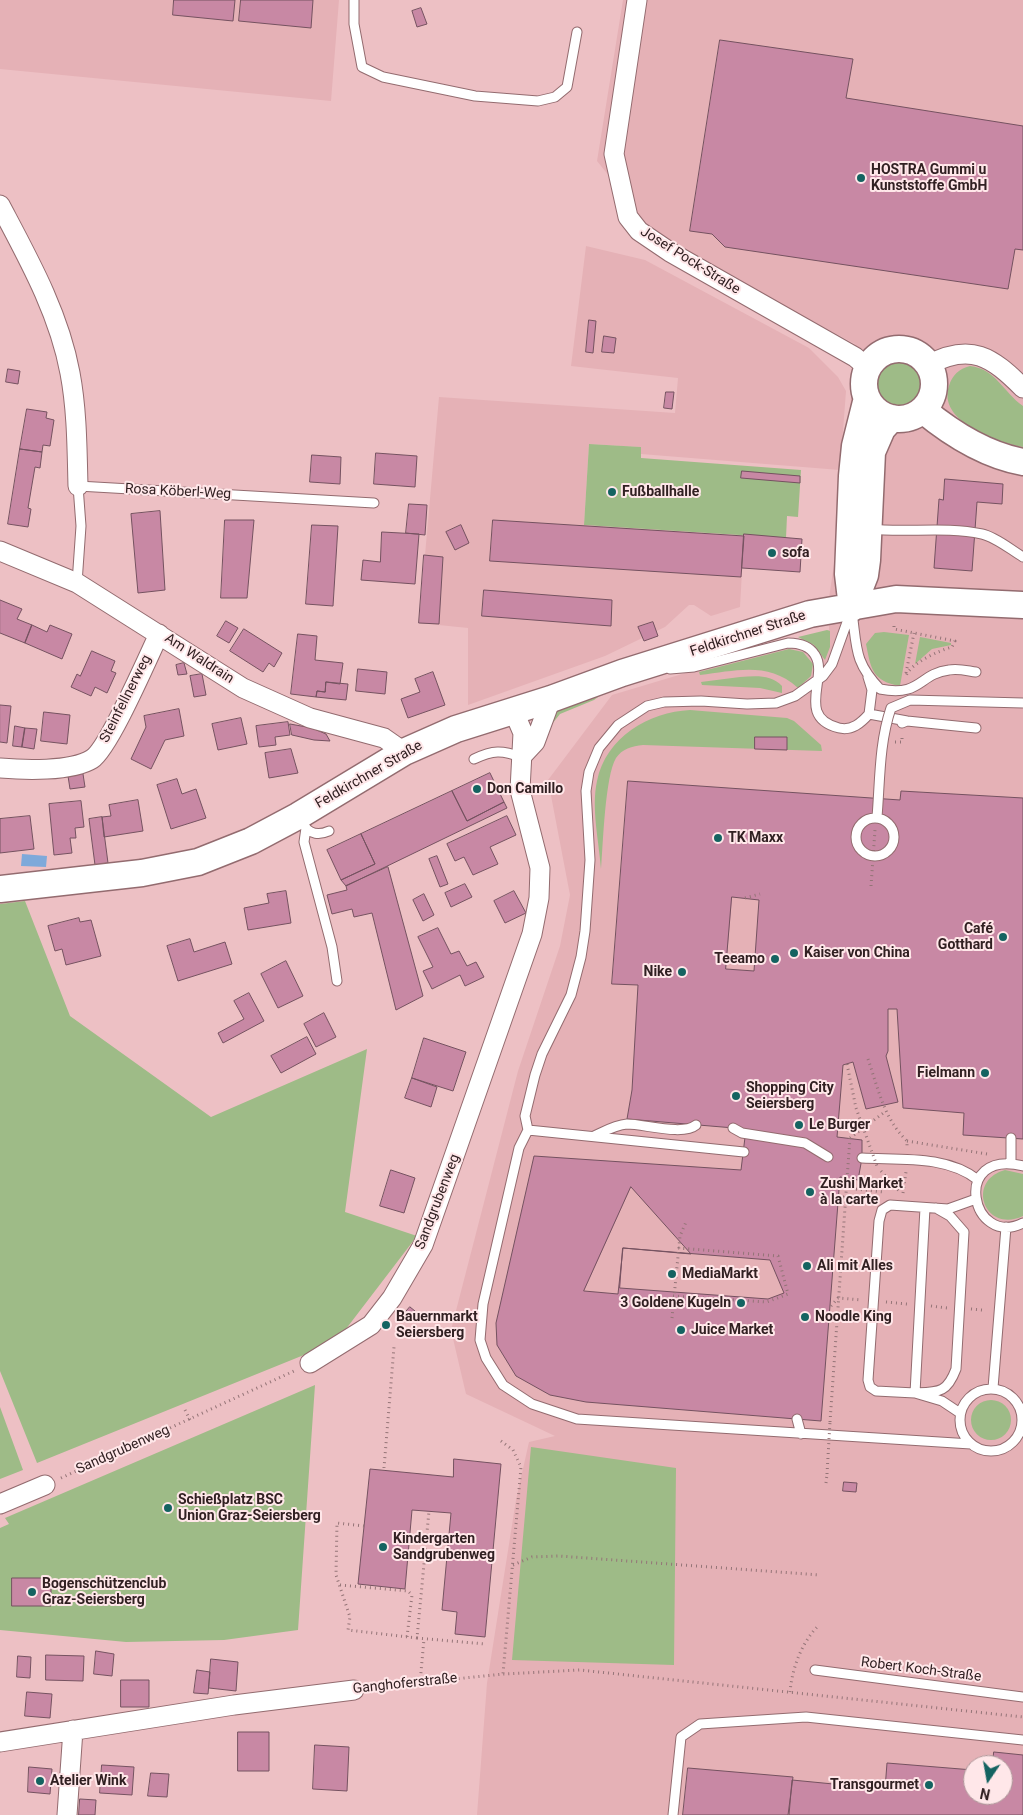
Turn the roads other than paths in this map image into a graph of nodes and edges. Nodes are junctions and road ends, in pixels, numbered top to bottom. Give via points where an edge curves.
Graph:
1 (354, 0) edge
2 (637, 0) edge
3 (577, 32) dead end
4 (0, 205) edge
5 (928, 365) junction
6 (868, 368) junction
7 (1023, 388) edge
8 (867, 398) junction
9 (923, 410) junction
10 (892, 418) junction
11 (1023, 462) edge
12 (78, 486) junction
13 (374, 503) dead end
14 (868, 529) junction
15 (0, 551) edge
16 (1023, 557) edge
17 (77, 583) junction
18 (1023, 605) edge
19 (852, 608) junction
20 (1023, 623) edge
21 (159, 634) junction
22 (976, 672) dead end
23 (622, 673) junction
24 (868, 677) junction
25 (816, 681) junction
26 (551, 700) junction
27 (1023, 703) edge
28 (514, 712) junction
29 (869, 714) junction
30 (976, 728) dead end
31 (404, 752) junction
32 (521, 758) junction
33 (474, 759) dead end
34 (0, 768) edge
35 (877, 818) junction
36 (302, 822) junction
37 (330, 831) dead end
38 (0, 889) edge
39 (337, 981) dead end
40 (696, 1125) dead end
41 (733, 1128) dead end
42 (528, 1130) junction
43 (594, 1136) junction
44 (1012, 1138) dead end
45 (744, 1152) dead end
46 (828, 1157) dead end
47 (862, 1158) dead end
48 (1011, 1159) junction
49 (1023, 1166) edge
50 (978, 1180) junction
51 (976, 1199) junction
52 (925, 1208) junction
53 (936, 1208) junction
54 (1023, 1223) edge
55 (1006, 1227) junction
56 (310, 1363) road end
57 (993, 1388) junction
58 (915, 1393) junction
59 (960, 1413) junction
60 (797, 1419) dead end
61 (801, 1434) junction
62 (1019, 1440) edge
63 (971, 1444) junction
64 (45, 1485) road end
65 (0, 1504) edge
66 (815, 1670) dead end
67 (354, 1690) road end
68 (1023, 1698) edge
69 (73, 1730) junction
70 (1023, 1740) edge
71 (0, 1742) edge
72 (67, 1815) edge
73 (673, 1815) edge

1 - 3 lane via 354,24 362,67 383,78 475,96 538,101 555,97 567,87
2 - 6 street, Josef Pock-Straße via 614,154 628,217 639,231 670,252 855,357
4 - 12 street via 33,266 56,323 70,372
5 - 6 main road via 916,353 895,349 877,356
5 - 7 street via 942,357 970,353 996,363
5 - 9 main road via 934,389
6 - 8 main road via 864,379
8 - 10 main road via 879,413
8 - 19 main road via 855,446 852,476 848,574
9 - 10 main road via 911,417
9 - 11 main road via 975,445
10 - 14 main road via 882,429 872,452
12 - 13 lane, Rosa Köberl-Weg
12 - 17 lane via 81,526
14 - 16 lane via 932,529 984,535
14 - 19 main road via 865,575
15 - 17 street, Am Waldrain
17 - 21 street, Am Waldrain
18 - 19 main road, Feldkirchner Straße via 896,599
19 - 20 main road, Feldkirchner Straße via 895,617
19 - 23 main road, Feldkirchner Straße via 810,614
19 - 24 lane via 859,660
19 - 25 lane via 832,664
21 - 31 street, Am Waldrain via 243,688 284,708 379,736
21 - 34 street, Steinfellnerweg via 106,742 92,759 74,766
22 - 24 lane via 950,669 904,692 880,689
23 - 25 lane via 694,667 788,643 800,643 816,656
23 - 26 main road, Feldkirchner Straße
24 - 29 lane via 872,690
25 - 29 lane via 814,699 818,712 833,726 855,727
25 - 42 lane via 795,696 776,704 701,701 647,706 618,725 599,748 589,772 586,791 590,860 581,957 571,994 535,1075 525,1116
26 - 28 main road, Feldkirchner Straße
26 - 32 street via 535,742
27 - 35 lane, bridge via 910,700 892,708 883,748
28 - 31 main road, Feldkirchner Straße via 456,729
28 - 32 street, Sandgrubenweg via 522,733
29 - 30 lane via 904,722
31 - 36 main road, Feldkirchner Straße
32 - 33 lane via 504,750 494,750
32 - 56 street, Sandgrubenweg via 520,790 540,868 539,898 532,934 436,1213 415,1259 371,1325
35 - 35 lane, bridge via 863,821 855,835 858,846 870,856 882,855 893,843 891,826
36 - 37 lane via 322,834
36 - 38 main road, Feldkirchner Straße via 198,862 142,873
36 - 39 lane
40 - 43 lane via 682,1129 627,1124 611,1127
41 - 46 lane via 742,1133 806,1143
42 - 43 lane
42 - 61 lane via 519,1148 483,1304 480,1340 486,1358 503,1385 532,1404 577,1419
43 - 45 lane
44 - 48 lane
47 - 50 lane via 907,1165 958,1167
48 - 49 lane
48 - 50 lane via 992,1166
50 - 51 lane
51 - 53 lane via 948,1209
51 - 55 lane via 982,1216 989,1222
52 - 53 lane
52 - 58 lane
52 - 58 lane via 890,1205 882,1210 868,1380 876,1391
53 - 58 lane via 950,1216 964,1232 956,1368 951,1383 940,1392
54 - 55 lane
55 - 57 lane
57 - 59 lane via 980,1390 969,1397
57 - 62 lane via 1013,1397 1021,1410
58 - 59 lane via 942,1401
59 - 63 lane via 961,1431
60 - 61 lane
61 - 63 lane
62 - 63 lane via 991,1451
64 - 65 street
66 - 68 lane, Robert Koch-Straße
67 - 69 street, Ganghoferstraße
69 - 71 street, Ganghoferstraße
69 - 72 street
70 - 73 lane via 806,1717 700,1724 681,1737

